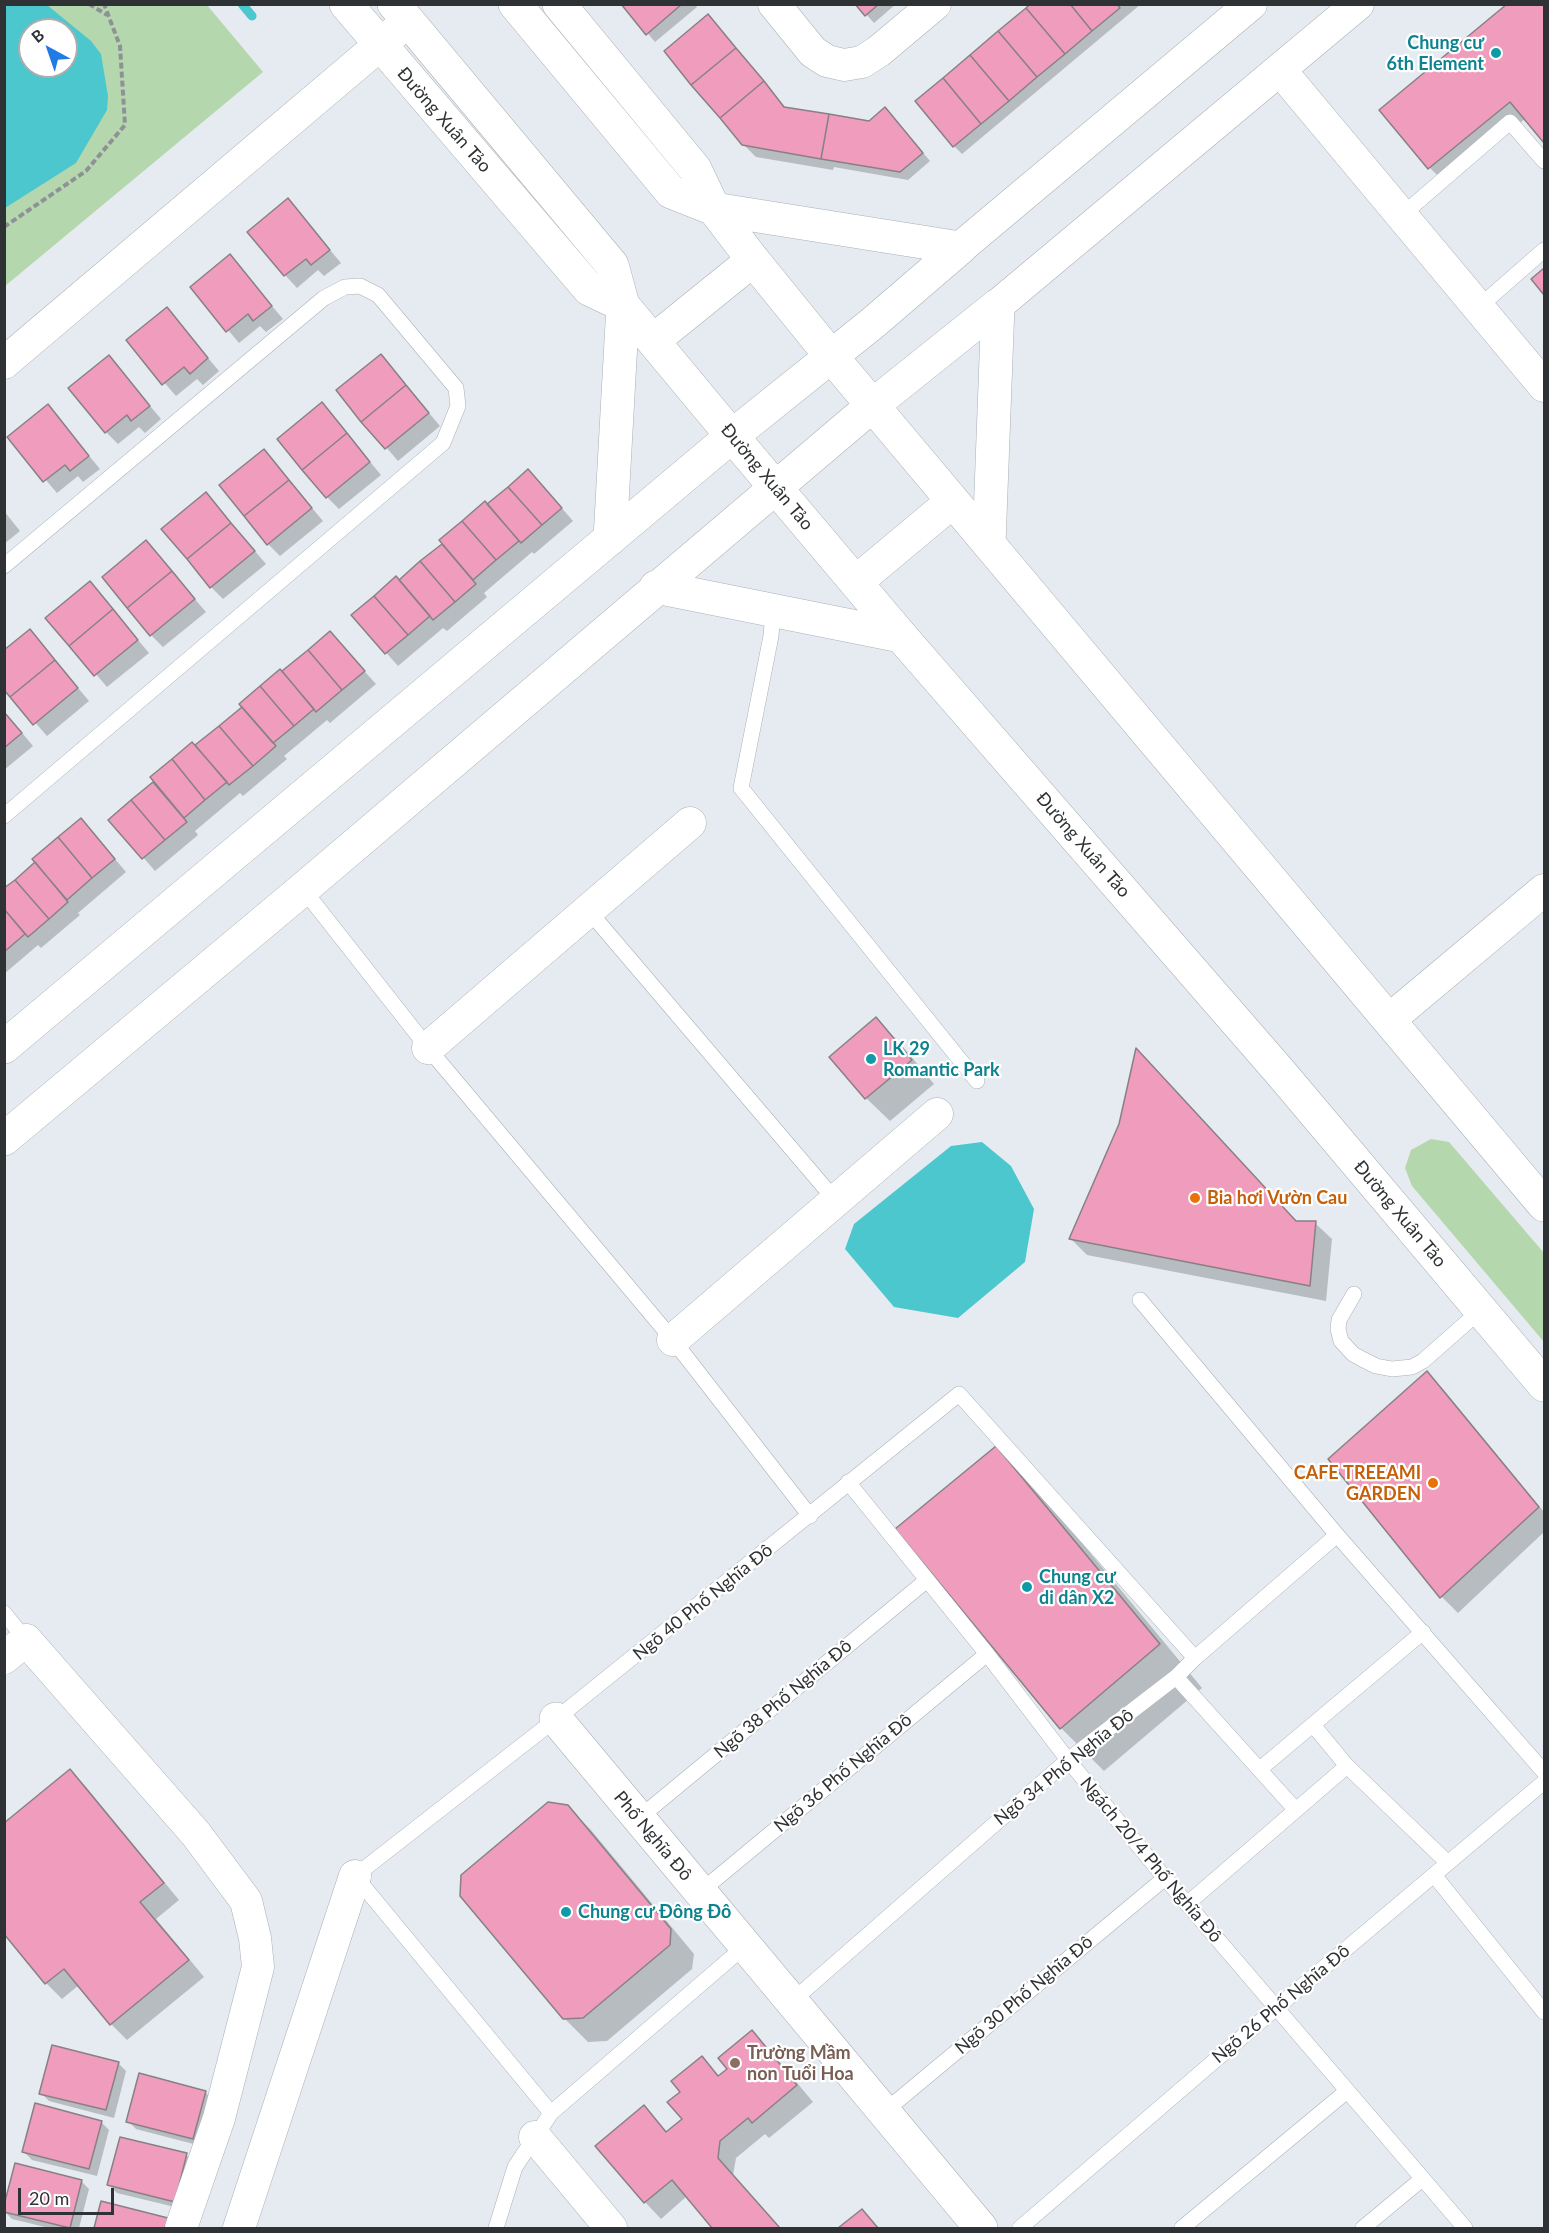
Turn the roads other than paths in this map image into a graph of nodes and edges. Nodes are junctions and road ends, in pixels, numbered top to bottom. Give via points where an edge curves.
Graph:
1 (346, 4) edge
2 (514, 4) edge
3 (559, 4) edge
4 (774, 4) edge
5 (935, 4) edge
6 (1251, 4) edge
7 (1358, 4) edge
8 (401, 13) edge
9 (380, 45) junction
10 (1280, 70) junction
11 (1545, 161) edge
12 (714, 209) junction
13 (1401, 216) junction
14 (960, 248) junction
15 (1545, 250) edge
16 (753, 260) junction
17 (623, 305) junction
18 (998, 305) junction
19 (1480, 306) junction
20 (654, 340) junction
21 (831, 356) junction
22 (4, 363) edge
23 (1545, 386) edge
24 (873, 405) junction
25 (732, 436) junction
26 (776, 488) junction
27 (953, 501) junction
28 (610, 539) junction
29 (989, 544) junction
30 (4, 566) edge
31 (856, 582) junction
32 (656, 588) junction
33 (773, 611) junction
34 (901, 636) junction
35 (4, 816) edge
36 (690, 823) dead end
37 (303, 889) junction
38 (1545, 890) edge
39 (588, 910) junction
40 (1389, 1020) junction
41 (4, 1047) edge
42 (428, 1048) junction
43 (976, 1081) dead end
44 (937, 1114) dead end
45 (4, 1139) edge
46 (1540, 1189) edge
47 (836, 1201) junction
48 (1354, 1294) dead end
49 (1140, 1300) dead end
50 (1482, 1309) junction
51 (673, 1340) junction
52 (1545, 1385) edge
53 (848, 1482) junction
54 (810, 1516) junction
55 (1337, 1535) junction
56 (927, 1580) junction
57 (4, 1613) edge
58 (1423, 1632) junction
59 (15, 1649) edge
60 (987, 1653) junction
61 (1195, 1658) junction
62 (1176, 1677) junction
63 (556, 1719) junction
64 (1313, 1725) junction
65 (1068, 1760) junction
66 (1347, 1766) junction
67 (1260, 1769) junction
68 (1545, 1772) edge
69 (1545, 1782) edge
70 (1295, 1809) junction
71 (639, 1818) junction
72 (1448, 1863) junction
73 (1434, 1875) junction
74 (355, 1876) junction
75 (1165, 1878) junction
76 (700, 1892) junction
77 (1187, 1904) junction
78 (746, 1946) junction
79 (791, 2001) junction
80 (1276, 2008) junction
81 (1545, 2012) edge
82 (1347, 2091) junction
83 (884, 2112) junction
84 (543, 2125) junction
85 (1422, 2179) junction
86 (181, 2229) edge
87 (239, 2229) edge
88 (496, 2229) edge
89 (611, 2229) edge
90 (981, 2229) edge
91 (1020, 2229) edge
92 (1182, 2229) edge
93 (1363, 2229) edge
94 (1465, 2229) edge

1 - 9 street, Đường Xuân Tảo
2 - 12 street via 671,192
3 - 12 street via 695,169
4 - 5 street via 813,52 844,65 862,62 879,51
6 - 14 street
7 - 10 street
8 - 9 street
8 - 17 street, Đường Xuân Tảo via 612,265
9 - 17 street, Đường Xuân Tảo via 589,289
9 - 22 street
10 - 13 street
10 - 18 street
11 - 13 lane via 1510,122
12 - 14 street
12 - 16 street
13 - 19 street
14 - 21 street
15 - 19 lane
16 - 20 street
16 - 21 street
17 - 20 street, Đường Xuân Tảo
17 - 28 street
18 - 24 street
18 - 29 street
19 - 23 street
20 - 25 street, Đường Xuân Tảo
21 - 24 street
21 - 25 street
24 - 26 street
24 - 27 street
25 - 26 street, Đường Xuân Tảo
25 - 28 street
26 - 31 street, Đường Xuân Tảo
26 - 32 street
27 - 29 street
27 - 31 street
28 - 41 street
29 - 40 street
30 - 35 lane via 324,298 345,287 360,286 378,295 456,388 458,406 443,443
31 - 34 street, Đường Xuân Tảo
32 - 33 street
32 - 37 street
33 - 34 street
33 - 43 lane via 741,788
34 - 50 street, Đường Xuân Tảo
36 - 39 street
37 - 42 lane
37 - 45 street
38 - 40 street
39 - 42 street
39 - 47 lane
40 - 46 street
42 - 51 lane
44 - 47 street
47 - 51 street
48 - 50 lane via 1339,1320 1341,1341 1362,1359 1392,1369 1423,1360
49 - 55 lane
50 - 52 street, Đường Xuân Tảo
51 - 54 lane
53 - 54 lane, Ngõ 40 Phố Nghĩa Đô
53 - 56 lane, Ngách 20/4 Phố Nghĩa Đô
53 - 61 lane, Ngõ 40 Phố Nghĩa Đô via 959,1394
54 - 63 lane, Ngõ 40 Phố Nghĩa Đô
55 - 58 lane
55 - 61 lane, Ngõ 34 Phố Nghĩa Đô
56 - 60 lane, Ngách 20/4 Phố Nghĩa Đô
56 - 71 lane, Ngõ 38 Phố Nghĩa Đô
57 - 59 lane
58 - 64 lane
58 - 68 lane
59 - 86 street via 196,1834 246,1901 258,1967 219,2118
60 - 65 lane, Ngách 20/4 Phố Nghĩa Đô
60 - 76 lane, Ngõ 36 Phố Nghĩa Đô
61 - 62 lane, Ngõ 34 Phố Nghĩa Đô
62 - 65 lane, Ngõ 34 Phố Nghĩa Đô
62 - 67 lane
63 - 71 street, Phố Nghĩa Đô
63 - 74 lane, Ngõ 40 Phố Nghĩa Đô
64 - 66 lane
64 - 67 lane
65 - 75 lane, Ngách 20/4 Phố Nghĩa Đô
65 - 79 lane, Ngõ 34 Phố Nghĩa Đô
66 - 70 lane
66 - 72 lane
67 - 70 lane
69 - 72 lane, Ngõ 26 Phố Nghĩa Đô
70 - 77 lane
71 - 76 street, Phố Nghĩa Đô
72 - 73 lane, Ngõ 26 Phố Nghĩa Đô
73 - 80 lane, Ngõ 26 Phố Nghĩa Đô
73 - 81 lane
74 - 84 lane
74 - 87 street
75 - 77 lane, Ngách 20/4 Phố Nghĩa Đô
75 - 83 lane, Ngõ 30 Phố Nghĩa Đô
76 - 78 street, Phố Nghĩa Đô
77 - 80 lane, Ngách 20/4 Phố Nghĩa Đô
78 - 79 street, Phố Nghĩa Đô
78 - 84 lane
79 - 83 street, Phố Nghĩa Đô
80 - 82 lane, Ngách 20/4 Phố Nghĩa Đô
80 - 91 lane, Ngõ 26 Phố Nghĩa Đô
82 - 85 lane, Ngách 20/4 Phố Nghĩa Đô
82 - 92 lane
83 - 90 street, Phố Nghĩa Đô
84 - 88 lane via 514,2167
84 - 89 street
85 - 93 lane
85 - 94 lane, Ngách 20/4 Phố Nghĩa Đô

